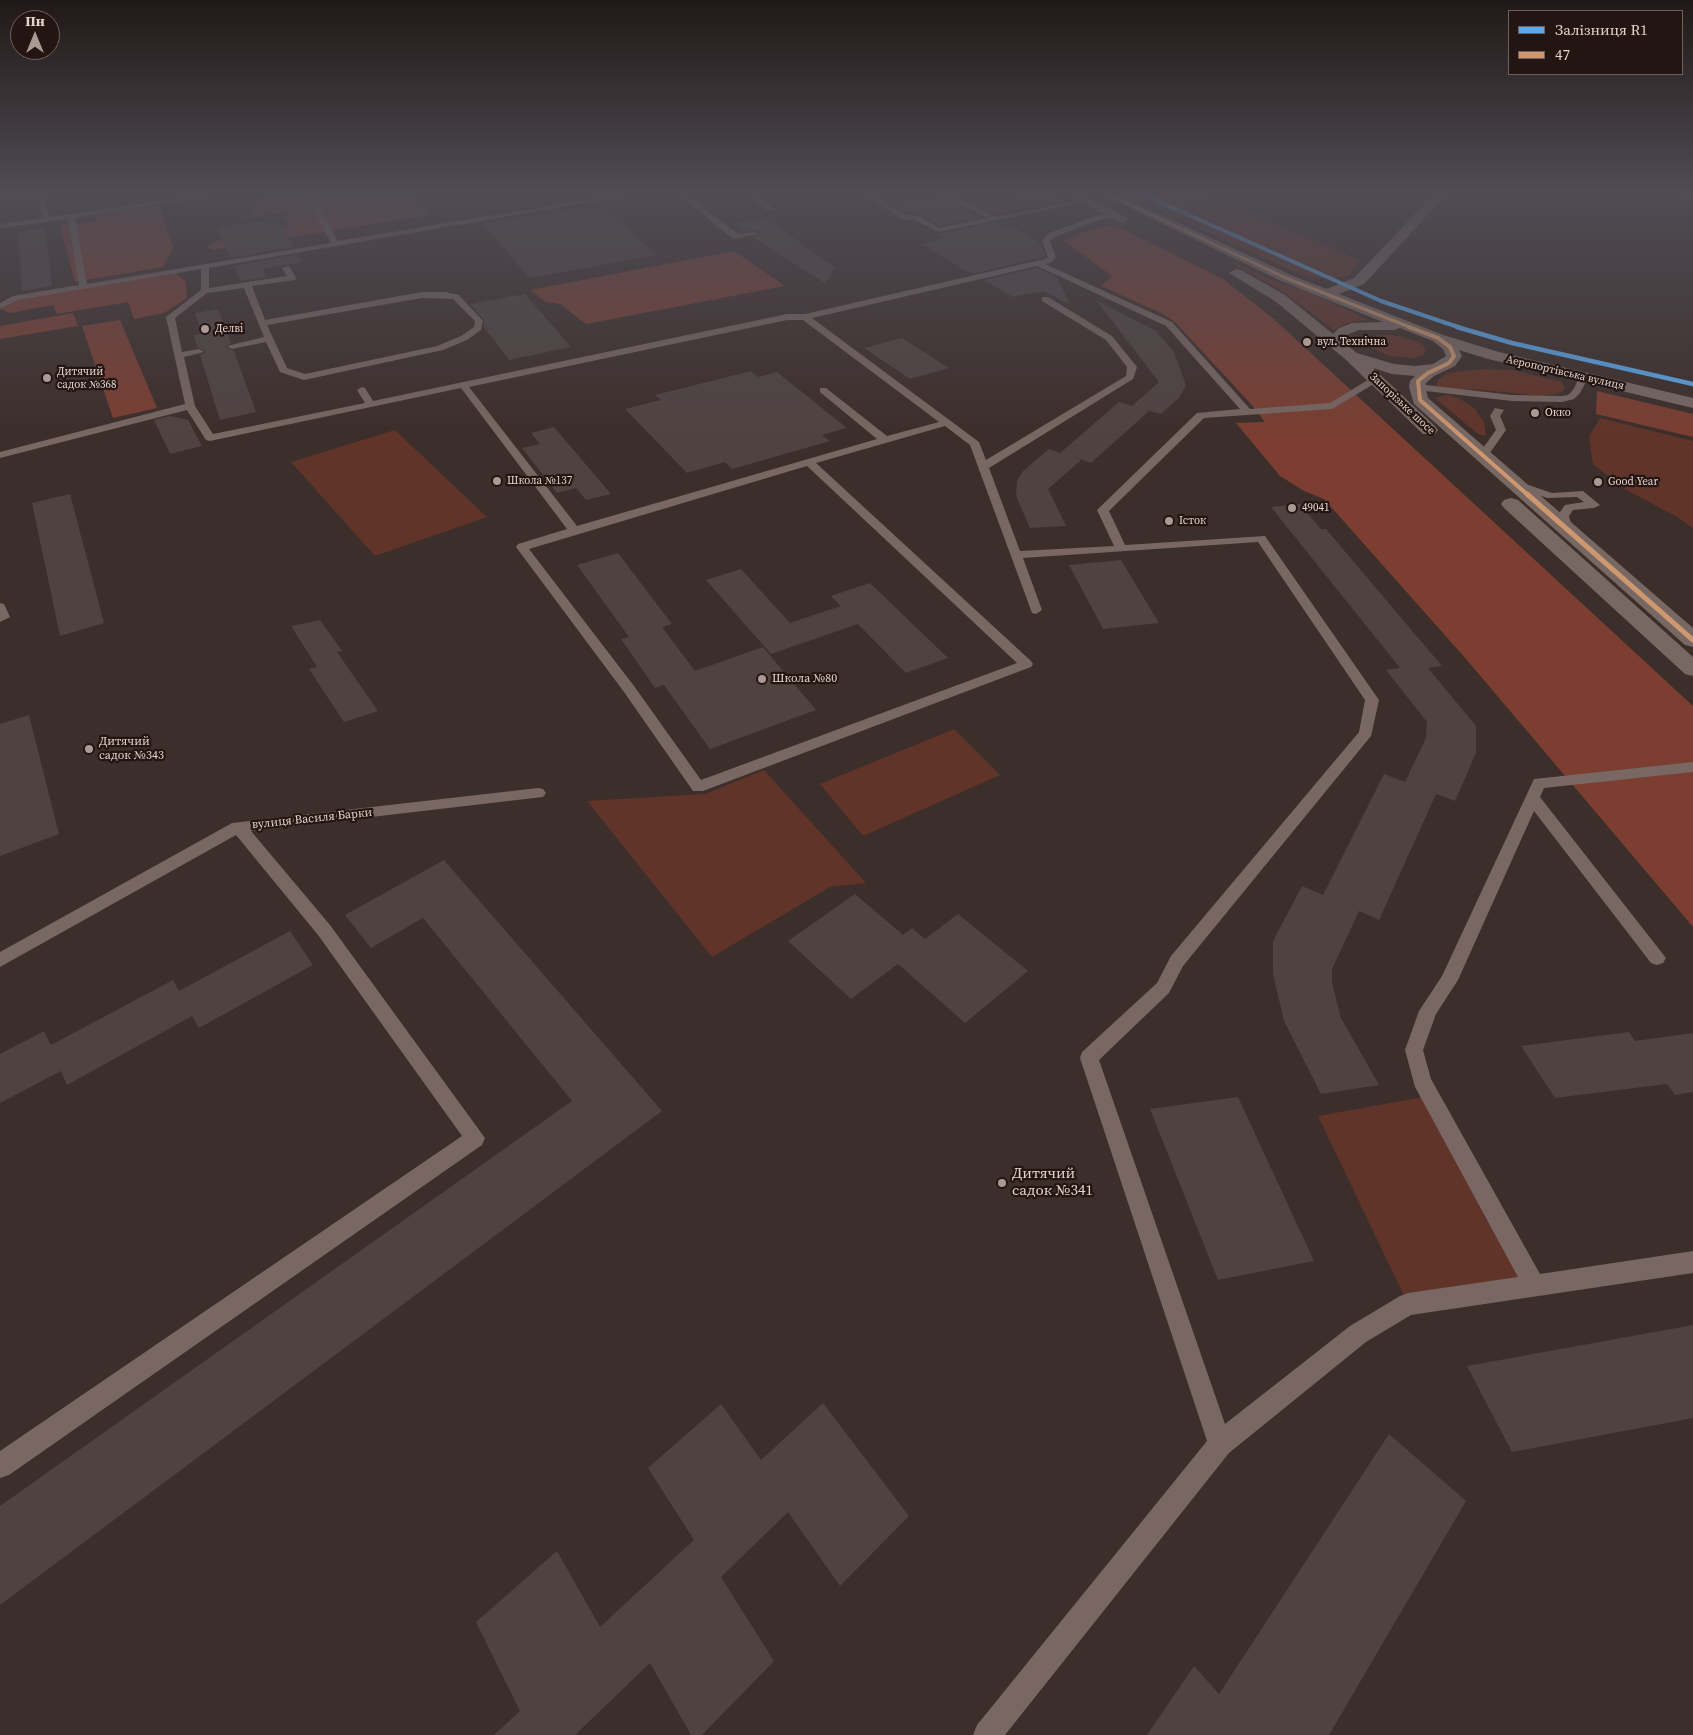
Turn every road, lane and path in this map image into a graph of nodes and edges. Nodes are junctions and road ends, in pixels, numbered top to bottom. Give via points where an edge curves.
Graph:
1 (81, 275) edge
2 (153, 275) edge
3 (205, 275) edge
4 (290, 275) edge
5 (991, 275) edge
6 (1063, 275) edge
7 (1238, 275) edge
8 (1280, 275) edge
9 (1364, 275) edge
10 (247, 285) junction
11 (83, 287) junction
12 (205, 291) junction
13 (1326, 294) junction
14 (0, 297) edge
15 (16, 298) junction
16 (1045, 299) dead end
17 (0, 306) edge
18 (806, 317) junction
19 (262, 323) junction
20 (1420, 331) junction
21 (1438, 338) junction
22 (269, 339) junction
23 (232, 346) dead end
24 (1346, 351) junction
25 (199, 352) dead end
26 (179, 355) junction
27 (1442, 366) junction
28 (348, 368) junction
29 (354, 378) dead end
30 (1583, 378) junction
31 (1374, 380) junction
32 (463, 385) junction
33 (1416, 387) junction
34 (362, 390) dead end
35 (823, 390) dead end
36 (1693, 403) edge
37 (371, 404) junction
38 (190, 406) junction
39 (1499, 410) dead end
40 (1248, 412) junction
41 (948, 422) junction
42 (885, 440) junction
43 (0, 455) edge
44 (1483, 455) junction
45 (809, 462) junction
46 (983, 467) junction
47 (1516, 484) junction
48 (1566, 528) junction
49 (574, 530) junction
50 (1121, 549) junction
51 (1015, 555) junction
52 (0, 607) edge
53 (1036, 610) dead end
54 (0, 618) edge
55 (1693, 640) edge
56 (1693, 669) edge
57 (1693, 767) edge
58 (538, 793) dead end
59 (1532, 798) junction
60 (238, 827) junction
61 (1657, 958) dead end
62 (0, 960) edge
63 (1693, 1262) edge
64 (1535, 1287) junction
65 (1220, 1444) junction
66 (0, 1466) edge
67 (987, 1735) edge

1 - 11 lane
2 - 11 lane
3 - 12 lane
4 - 10 lane via 292,278
5 - 18 lane
6 - 40 lane via 1169,324
7 - 24 main road, Запорізьке шосе via 1280,298
8 - 13 main road
9 - 13 street
10 - 12 lane
10 - 19 lane
11 - 15 lane
12 - 26 lane via 170,317
13 - 20 main road
14 - 15 lane
15 - 17 lane
16 - 46 lane via 1109,338 1132,367 1130,377
18 - 32 lane via 787,317
18 - 41 lane
19 - 22 lane
19 - 28 lane via 445,295 456,297 479,321 478,328 464,338 440,348
20 - 21 main road
20 - 24 main road via 1391,325 1358,326 1344,331 1338,338
21 - 27 main road via 1450,347 1454,356
21 - 30 main road, Аеропортівська вулиця
22 - 23 lane
22 - 28 lane via 283,370 304,376
24 - 27 main road via 1369,363 1392,369
24 - 31 main road, Запорізьке шосе
25 - 26 lane
26 - 38 lane
27 - 30 main road via 1497,364
27 - 33 main road, Запорізьке шосе via 1422,376
28 - 29 lane
30 - 33 lane via 1571,397 1562,399 1509,399
30 - 36 main road, Аеропортівська вулиця
31 - 40 lane via 1332,406
31 - 56 main road, Запорізьке шосе
32 - 37 lane
32 - 49 lane
33 - 44 main road, Запорізьке шосе via 1420,400
34 - 37 lane
35 - 42 lane
37 - 38 lane via 210,438
38 - 43 lane
39 - 44 lane via 1495,416 1501,430
40 - 50 lane via 1201,415 1103,510
41 - 42 lane
41 - 46 lane via 975,444
42 - 45 lane
44 - 47 main road, Запорізьке шосе
45 - 49 lane
45 - 49 lane via 1026,664 698,787 522,547
46 - 51 lane
47 - 48 main road, Запорізьке шосе
47 - 48 lane via 1551,496 1579,493 1594,505 1569,507 1563,516
48 - 55 main road, Запорізьке шосе
50 - 51 lane
50 - 65 lane via 1261,538 1372,700 1366,733 1177,961 1163,988 1088,1058
51 - 53 lane
52 - 54 lane via 4,617
57 - 59 lane via 1539,783
58 - 60 lane, вулиця Василя Барки
59 - 61 lane
59 - 64 lane via 1449,980 1428,1011 1414,1050 1429,1096
60 - 62 lane, вулиця Василя Барки
60 - 66 lane via 324,930 475,1138
63 - 64 lane
64 - 65 lane via 1408,1304 1358,1334
65 - 67 lane

